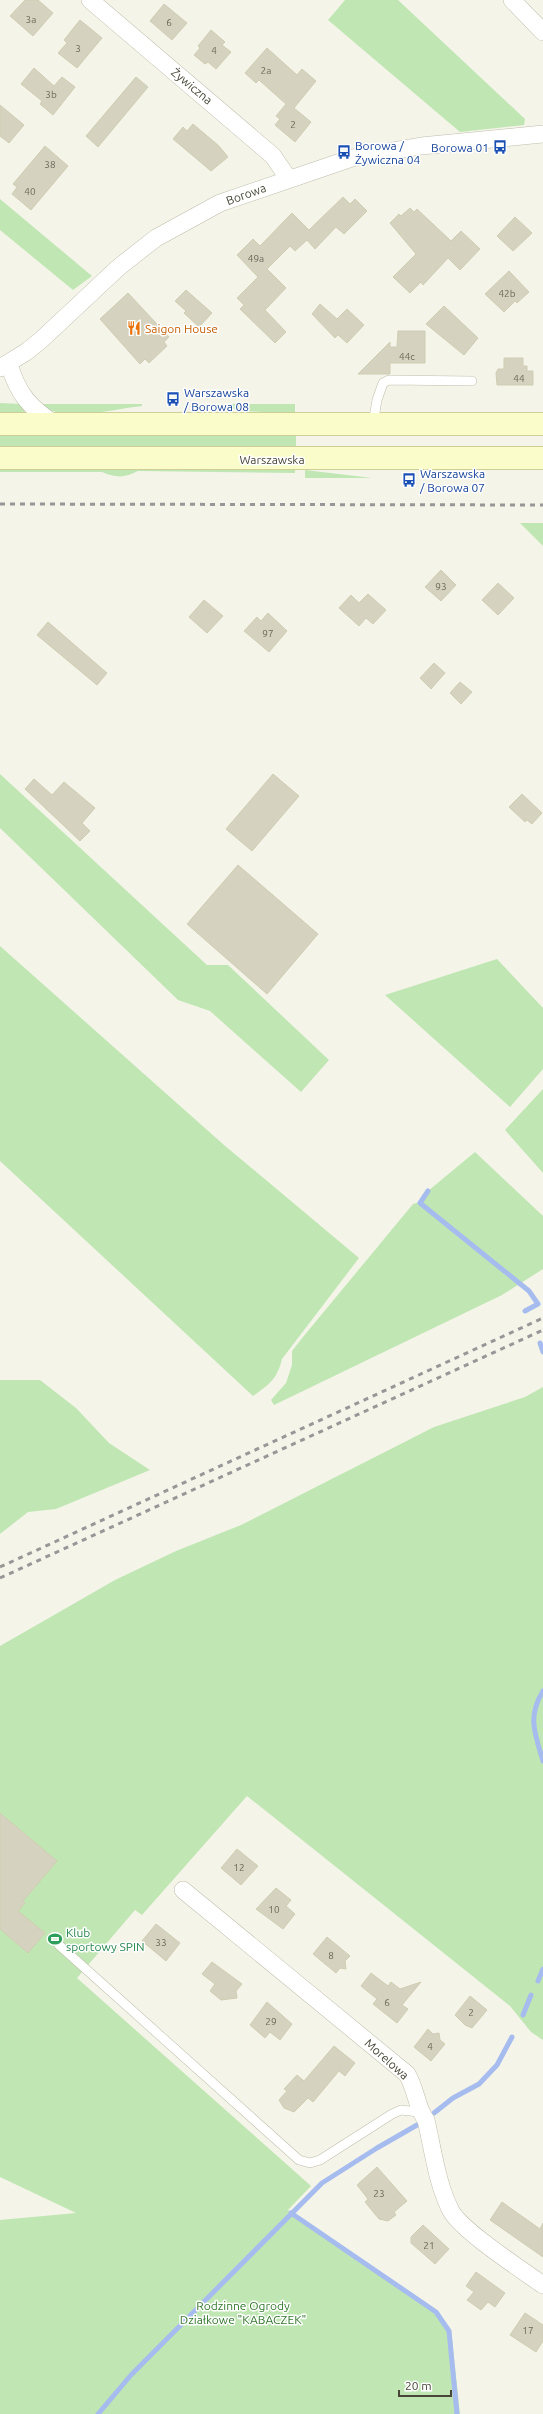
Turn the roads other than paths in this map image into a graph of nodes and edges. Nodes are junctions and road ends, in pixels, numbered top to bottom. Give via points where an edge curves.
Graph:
1 (90, 0) edge
2 (512, 0) edge
3 (543, 32) edge
4 (543, 134) edge
5 (288, 178) junction
6 (4, 366) edge
7 (472, 381) dead end
8 (0, 424) edge
9 (55, 424) junction
10 (373, 424) junction
11 (543, 424) edge
12 (0, 458) edge
13 (543, 458) edge
14 (183, 1890) dead end
15 (60, 1946) dead end
16 (419, 2112) junction
17 (543, 2285) edge

1 - 5 street, Żywiczna via 273,156
2 - 3 street
4 - 5 street, Borowa via 385,151 352,158
5 - 6 street, Borowa via 220,203 156,238 119,267 41,340
6 - 9 street via 23,398 37,413
7 - 10 lane via 389,380 383,383 380,390
8 - 9 main road
9 - 10 main road
10 - 11 main road
12 - 13 main road, Warszawska
14 - 16 street, Morelowa via 407,2074 415,2087
15 - 16 lane via 299,2160 310,2163 320,2160 400,2110
16 - 17 street, Morelowa via 426,2120 442,2190 452,2212 489,2245

